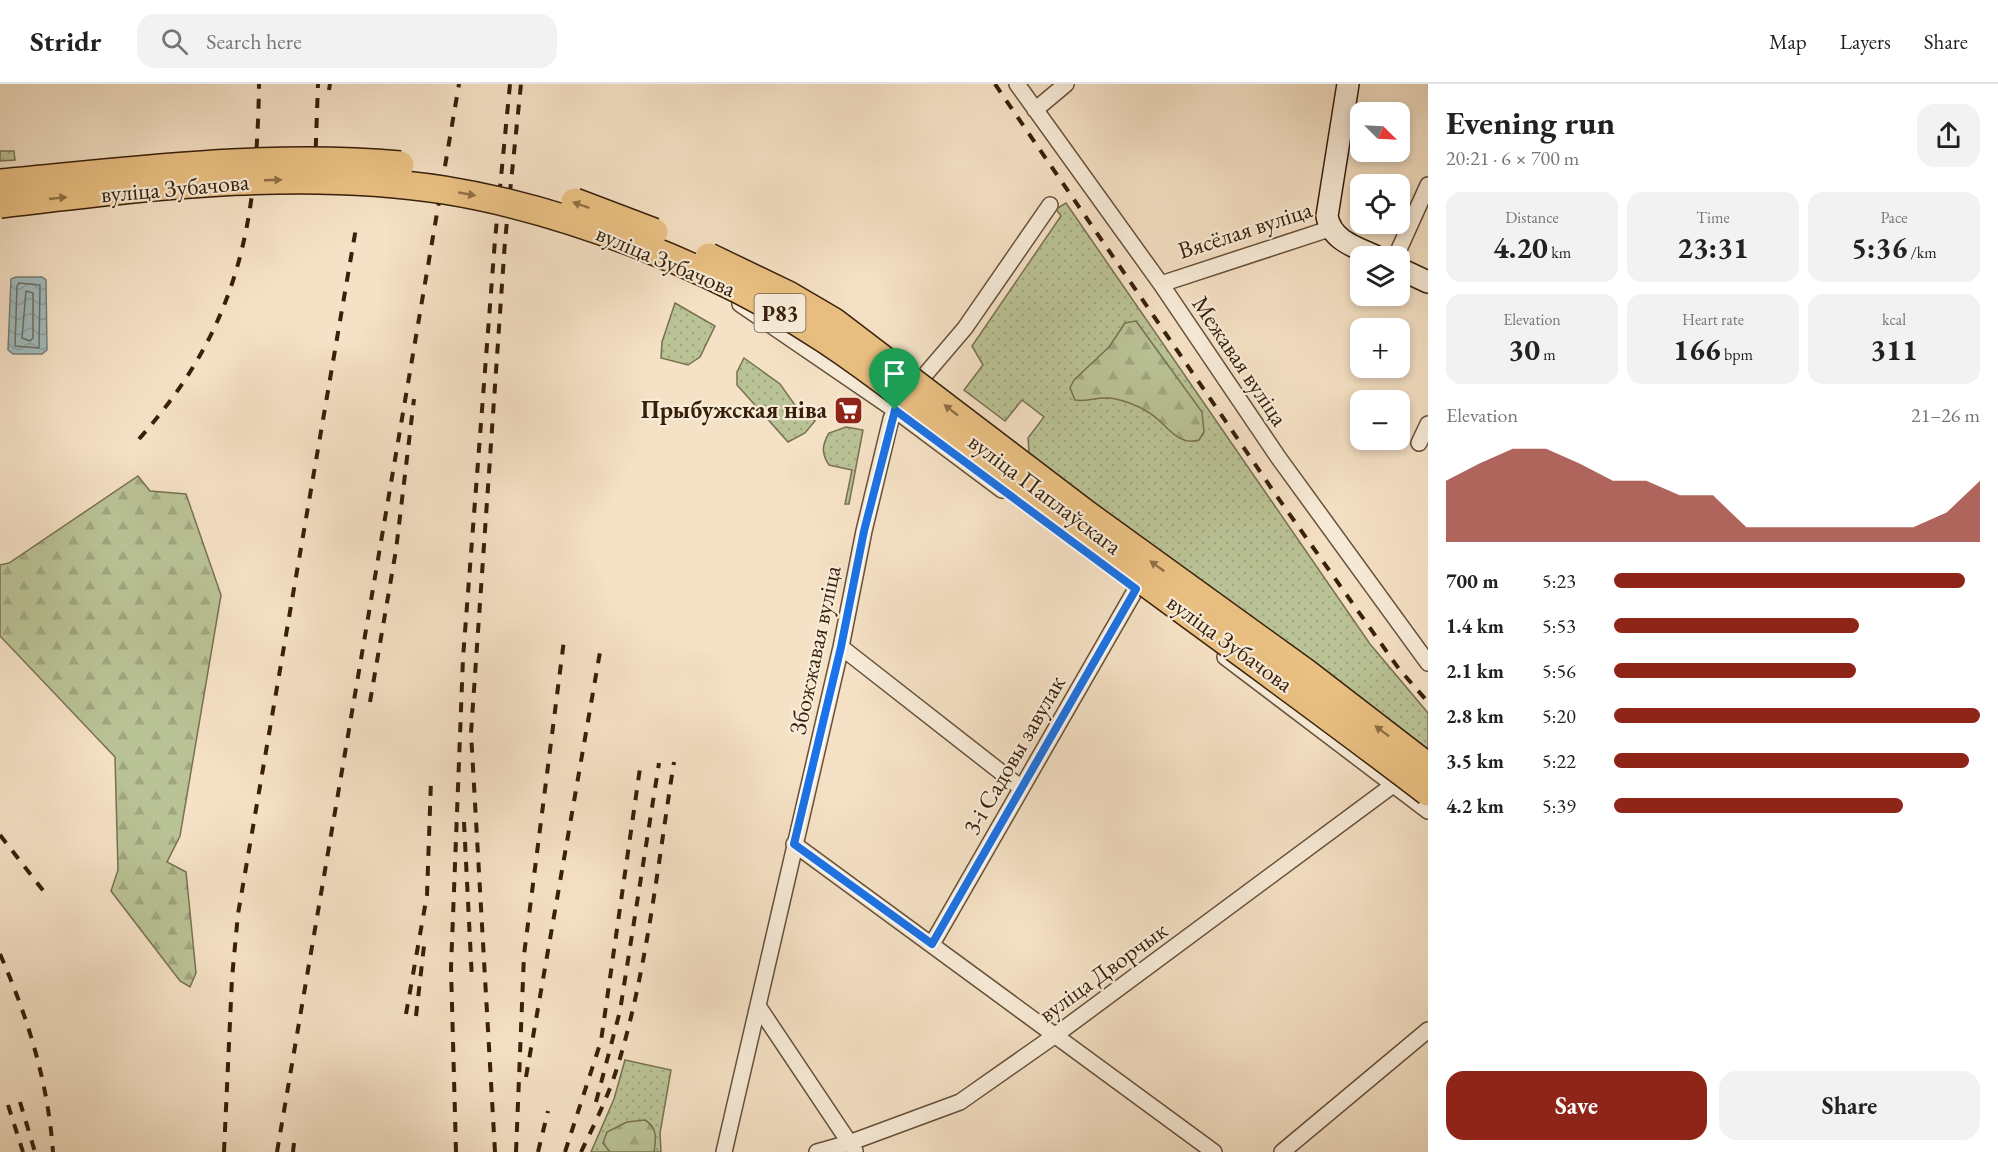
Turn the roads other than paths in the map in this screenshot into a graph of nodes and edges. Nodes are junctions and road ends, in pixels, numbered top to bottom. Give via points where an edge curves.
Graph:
1 (1017, 84) edge
2 (1066, 84) edge
3 (1348, 84) edge
4 (1035, 110) junction
5 (0, 183) edge
6 (1428, 185) edge
7 (0, 204) edge
8 (1050, 205) dead end
9 (1329, 229) junction
10 (627, 231) dead end
11 (1354, 246) edge
12 (1401, 246) edge
13 (1410, 274) edge
14 (1428, 282) edge
15 (1161, 284) junction
16 (895, 410) junction
17 (1428, 424) edge
18 (1419, 444) dead end
19 (1136, 589) junction
20 (841, 647) junction
21 (1425, 652) edge
22 (1428, 767) edge
23 (1393, 785) junction
24 (1020, 787) junction
25 (1428, 792) edge
26 (1428, 811) edge
27 (794, 844) junction
28 (932, 944) junction
29 (758, 1006) junction
30 (1428, 1030) edge
31 (1057, 1034) junction
32 (852, 1148) edge
33 (724, 1152) edge
34 (817, 1152) edge
35 (1214, 1152) edge
36 (1282, 1152) edge

1 - 4 street, Межавая вуліца
2 - 4 street
3 - 9 street via 1327,216
4 - 15 street, Межавая вуліца
22 -> 5 highway, вуліца Зубачова / Р83, bridge via 834,322 788,295 651,231 523,187 427,169 360,162 231,163
6 - 12 street
7 -> 25 highway, вуліца Зубачова / Р83, bridge via 242,181 358,181 447,190 518,205 654,252 716,280 824,339
8 - 16 street, Збожжавая вуліца via 965,328
9 - 11 street, Вясёлая вуліца
9 - 15 street, Вясёлая вуліца
10 - 16 street, вуліца Паплаўскага via 712,270 732,300
13 - 14 street
15 - 21 street, Межавая вуліца via 1278,457
16 - 19 street, вуліца Паплаўскага
16 - 20 street, Збожжавая вуліца via 864,531
17 - 18 street
19 - 23 street, вуліца Паплаўскага
19 - 24 street, 3-і Садовы завулак
20 - 24 street
20 - 27 street, Збожжавая вуліца
23 - 26 street, вуліца Паплаўскага
23 - 31 street, вуліца Дворчык
24 - 28 street, 3-і Садовы завулак
27 - 28 street
27 - 29 street, Збожжавая вуліца
28 - 31 street
29 - 32 street
29 - 33 street, Збожжавая вуліца
30 - 36 street
31 - 32 street, вуліца Дворчык via 960,1102
31 - 35 street
32 - 34 street, вуліца Дворчык

